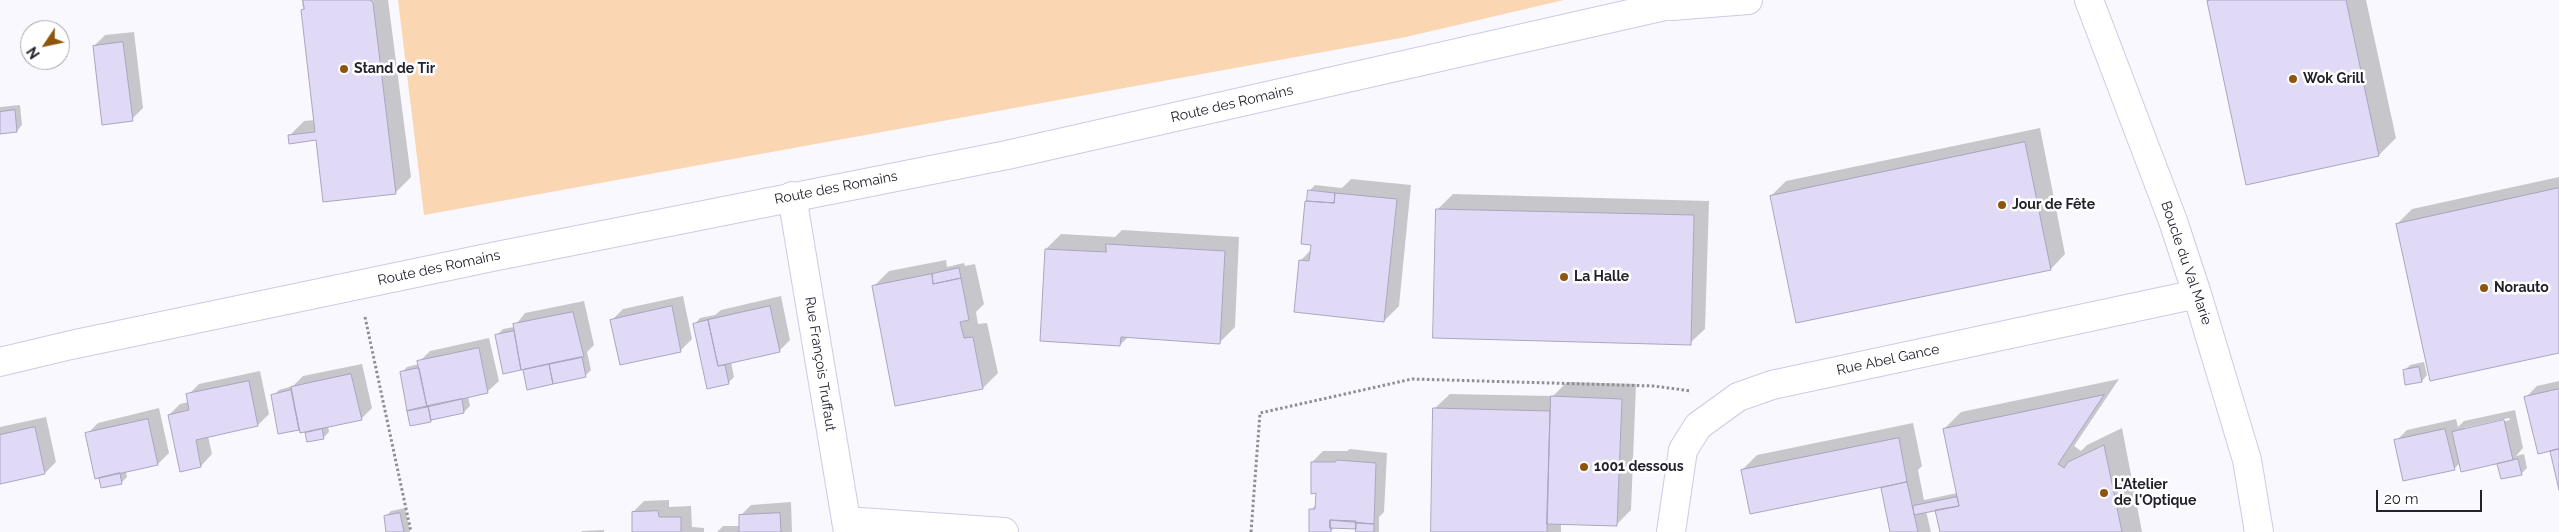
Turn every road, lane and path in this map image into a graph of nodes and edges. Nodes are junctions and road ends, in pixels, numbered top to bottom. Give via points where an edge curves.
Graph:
1 (1748, 0) edge
2 (2090, 0) edge
3 (1681, 3) edge
4 (792, 196) junction
5 (359, 285) junction
6 (2197, 294) junction
7 (0, 362) edge
8 (1738, 397) junction
9 (847, 526) edge
10 (411, 532) edge
11 (1004, 532) edge
12 (1251, 532) edge
13 (1670, 532) edge
14 (2259, 532) edge

1 - 3 street, Route des Romains
2 - 6 street, Boucle du Val Marie
3 - 4 street, Route des Romains via 1007,155
4 - 5 street, Route des Romains
4 - 9 street, Rue François Truffaut
5 - 7 street, Route des Romains
5 - 10 path
6 - 8 street, Rue Abel Gance via 1772,385
6 - 14 street, Boucle du Val Marie via 2247,460
8 - 12 path via 1654,386 1412,379 1260,413
8 - 13 street, Rue Abel Gance via 1698,426 1683,450
9 - 11 street

